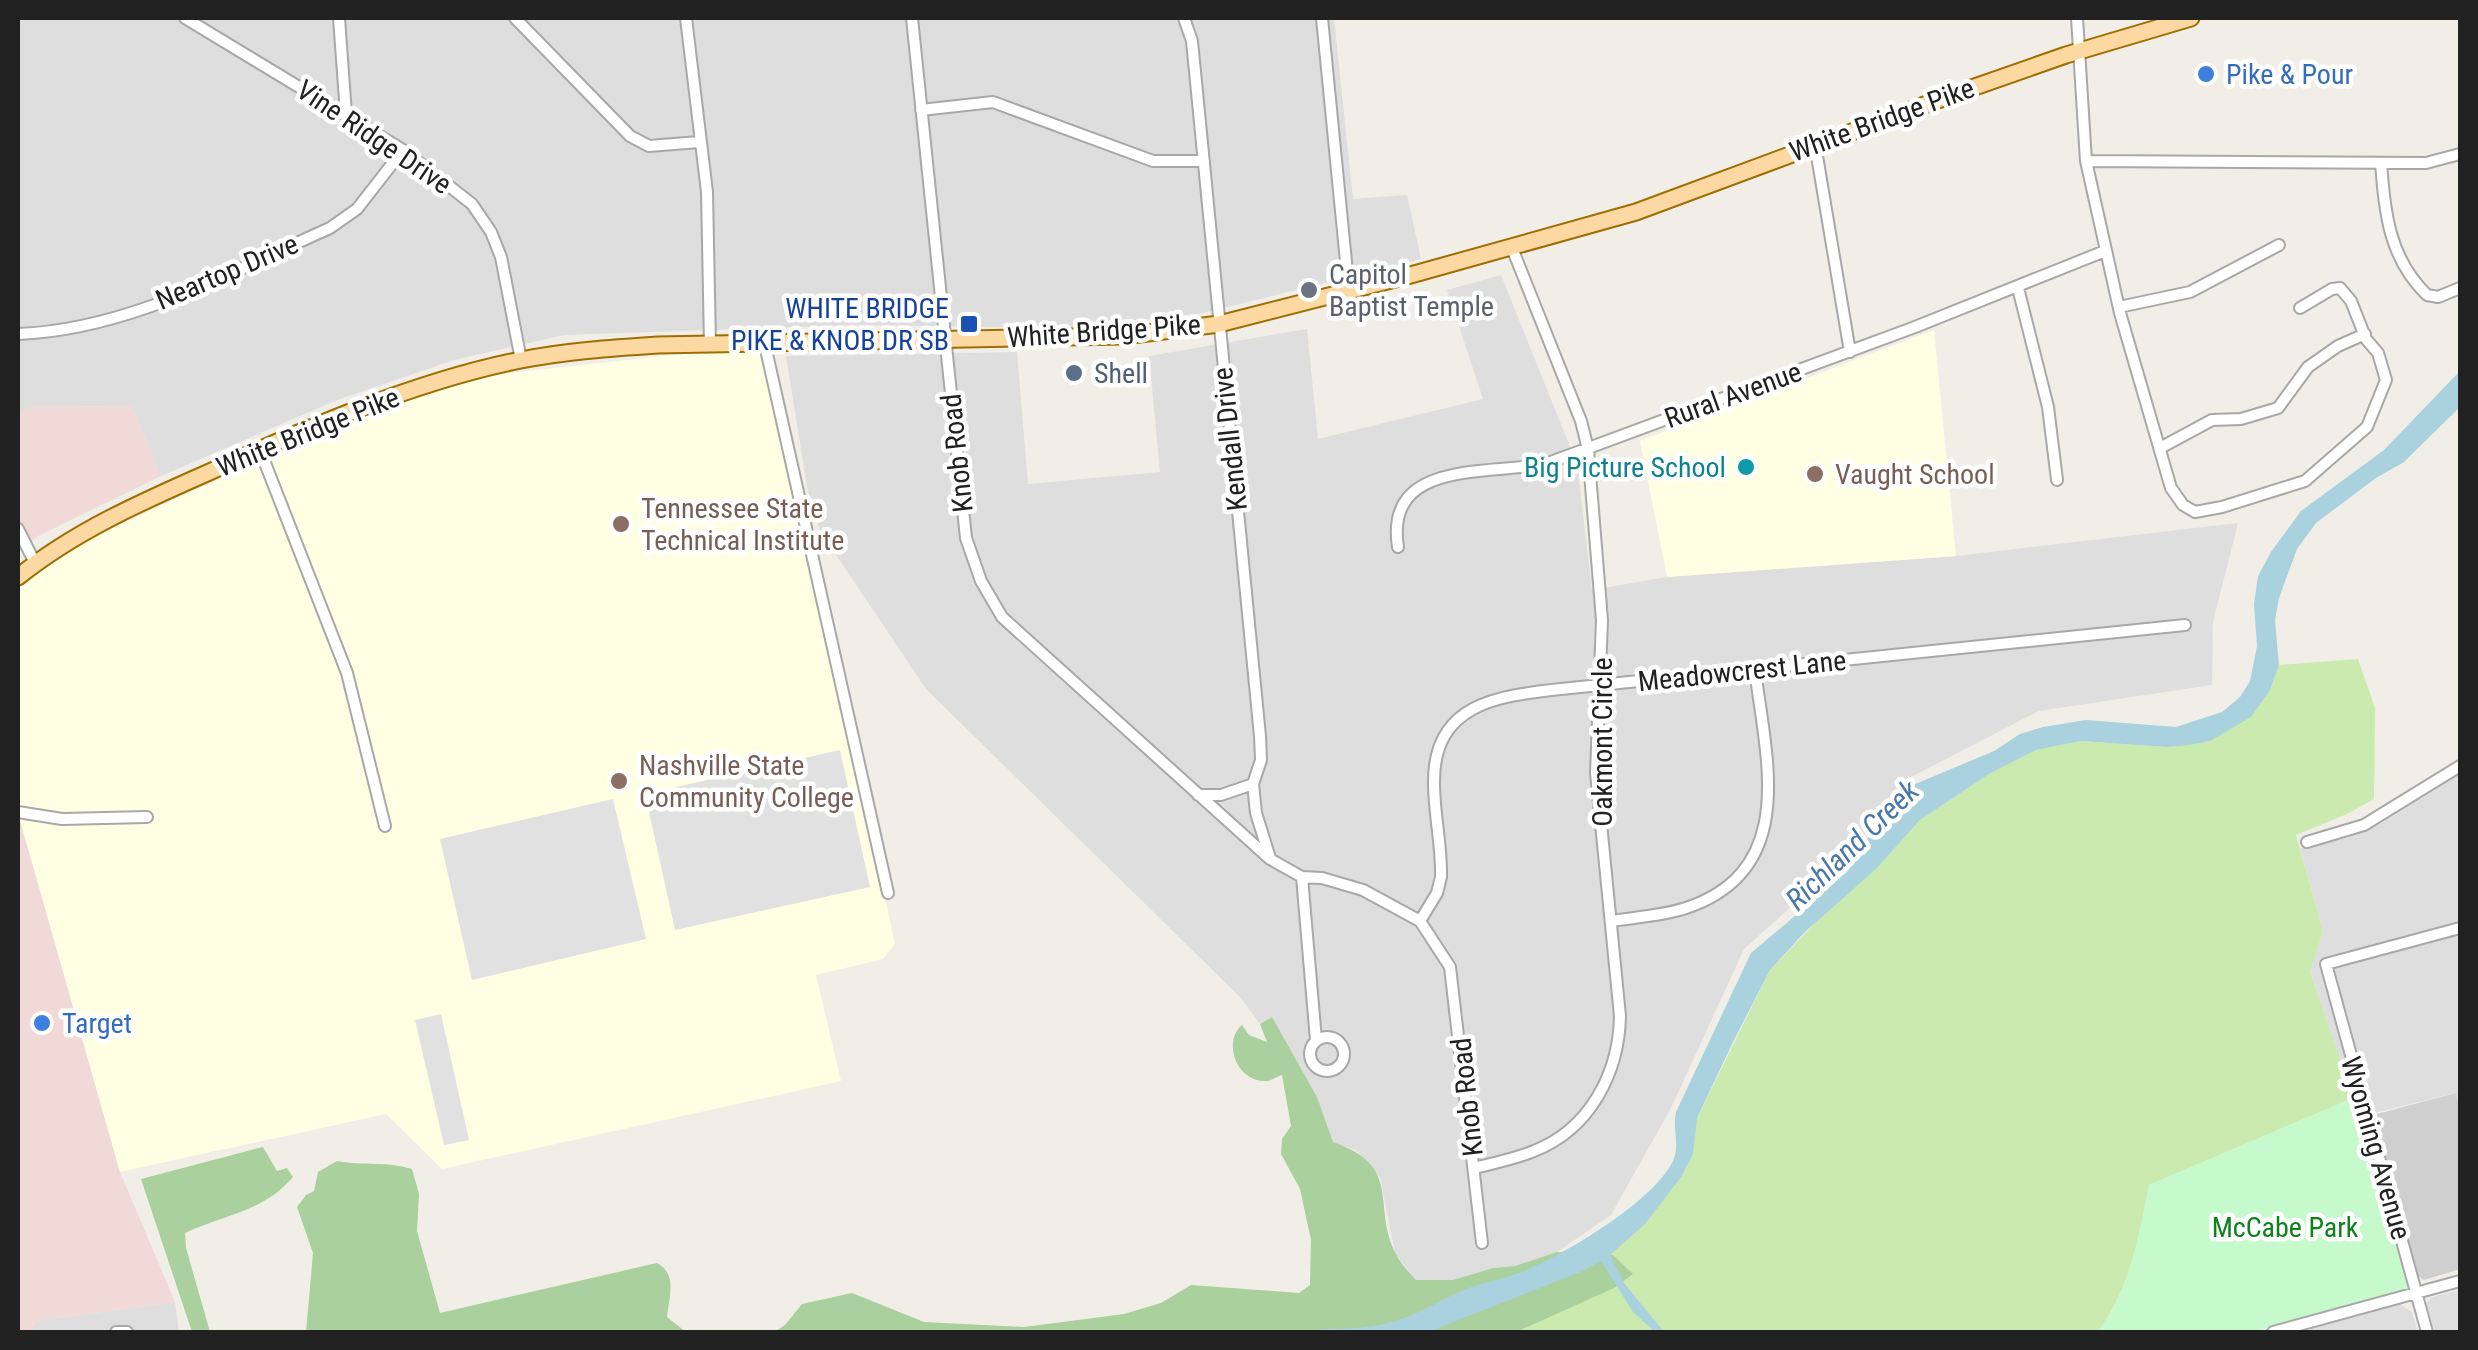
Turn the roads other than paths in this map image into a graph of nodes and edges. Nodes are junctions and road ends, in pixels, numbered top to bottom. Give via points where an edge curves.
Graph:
1 (184, 18) edge
2 (339, 18) edge
3 (515, 18) edge
4 (686, 18) edge
5 (912, 18) edge
6 (1184, 18) edge
7 (1322, 18) edge
8 (2077, 18) edge
9 (2191, 18) edge
10 (2081, 50) junction
11 (921, 110) junction
12 (346, 114) junction
13 (699, 142) junction
14 (1816, 144) junction
15 (404, 150) junction
16 (2460, 154) edge
17 (1204, 161) junction
18 (2086, 161) junction
19 (2382, 163) junction
20 (2279, 245) dead end
21 (1512, 248) junction
22 (2104, 251) junction
23 (2018, 288) junction
24 (2460, 288) edge
25 (1349, 292) junction
26 (2300, 308) dead end
27 (2119, 310) junction
28 (1219, 324) junction
29 (18, 334) edge
30 (2365, 334) junction
31 (945, 341) junction
32 (710, 345) junction
33 (765, 345) junction
34 (1850, 352) junction
35 (520, 360) junction
36 (2160, 448) junction
37 (1588, 449) junction
38 (260, 450) junction
39 (2057, 480) dead end
40 (18, 529) edge
41 (1398, 547) dead end
42 (35, 563) junction
43 (18, 577) edge
44 (2185, 625) dead end
45 (1755, 670) junction
46 (1602, 686) junction
47 (2460, 766) edge
48 (1254, 784) junction
49 (1197, 795) junction
50 (18, 812) edge
51 (147, 817) dead end
52 (384, 826) dead end
53 (2307, 842) dead end
54 (1270, 859) junction
55 (1302, 877) junction
56 (888, 893) dead end
57 (1420, 921) junction
58 (1610, 921) junction
59 (2460, 928) edge
60 (1316, 1040) dead end
61 (1474, 1168) junction
62 (1482, 1243) dead end
63 (2460, 1281) edge
64 (2416, 1293) junction
65 (116, 1332) edge
66 (127, 1332) edge
67 (2273, 1332) edge
68 (2427, 1332) edge

1 - 12 street, Vine Ridge Drive
2 - 12 street
3 - 13 street via 630,136 649,146
4 - 13 street
5 - 11 street, Knob Road
6 - 17 street, Kendall Drive
7 - 25 street
8 - 10 street
9 - 10 main road, White Bridge Pike
10 - 14 main road, White Bridge Pike
10 - 18 street
11 - 17 street via 993,102 1153,161
11 - 31 street, Knob Road
12 - 15 street, Vine Ridge Drive
13 - 32 street
14 - 21 main road, White Bridge Pike via 1636,212
14 - 34 street
15 - 29 street, Neartop Drive via 358,210 330,228 144,307 74,328
15 - 35 street, Vine Ridge Drive via 472,204 491,232 508,280
16 - 19 street
17 - 28 street, Kendall Drive
18 - 19 street
18 - 22 street
19 - 24 street via 2398,259 2427,295
20 - 27 street via 2190,292
21 - 25 main road, White Bridge Pike
21 - 37 street, Oakmont Circle
22 - 23 street, Rural Avenue
22 - 27 street
23 - 34 street, Rural Avenue
23 - 39 street via 2048,406
25 - 28 main road, White Bridge Pike
26 - 30 street via 2340,288
27 - 36 street
28 - 31 main road, White Bridge Pike via 1124,336
28 - 48 street, Kendall Drive via 1260,736
30 - 36 street via 2308,367 2278,408 2212,420
30 - 36 street via 2386,380 2382,394 2367,428 2305,480 2196,512 2171,488
31 - 33 main road, White Bridge Pike
31 - 49 street, Knob Road via 966,538 1002,618
32 - 33 main road, White Bridge Pike
32 - 35 main road, White Bridge Pike via 582,350
33 - 56 street
34 - 37 street, Rural Avenue
35 - 38 main road, White Bridge Pike via 434,382
37 - 41 street, Rural Avenue via 1527,468 1438,476 1406,499 1396,520
37 - 46 street, Oakmont Circle
38 - 42 main road, White Bridge Pike via 112,516
38 - 52 street via 347,673
40 - 42 street
42 - 43 main road, White Bridge Pike
44 - 45 street, Meadowcrest Lane
45 - 46 street, Meadowcrest Lane
45 - 58 street via 1768,782 1768,822 1760,844 1723,888 1691,906
46 - 57 street, Meadowcrest Lane via 1486,701 1465,712 1441,739 1434,781 1441,877
46 - 58 street, Oakmont Circle via 1596,773
47 - 53 street via 2364,825
48 - 49 street
48 - 54 street, Kendall Drive
49 - 54 street, Knob Road
50 - 51 street via 62,819
54 - 55 street, Knob Road
55 - 57 street, Knob Road via 1363,890
55 - 60 street
57 - 61 street, Knob Road via 1450,968
58 - 61 street, Oakmont Circle via 1620,1016 1608,1081 1555,1140
59 - 64 street, Wyoming Avenue via 2326,964
61 - 62 street, Knob Road
63 - 64 street
64 - 67 street
64 - 68 street, Wyoming Avenue
65 - 66 street

